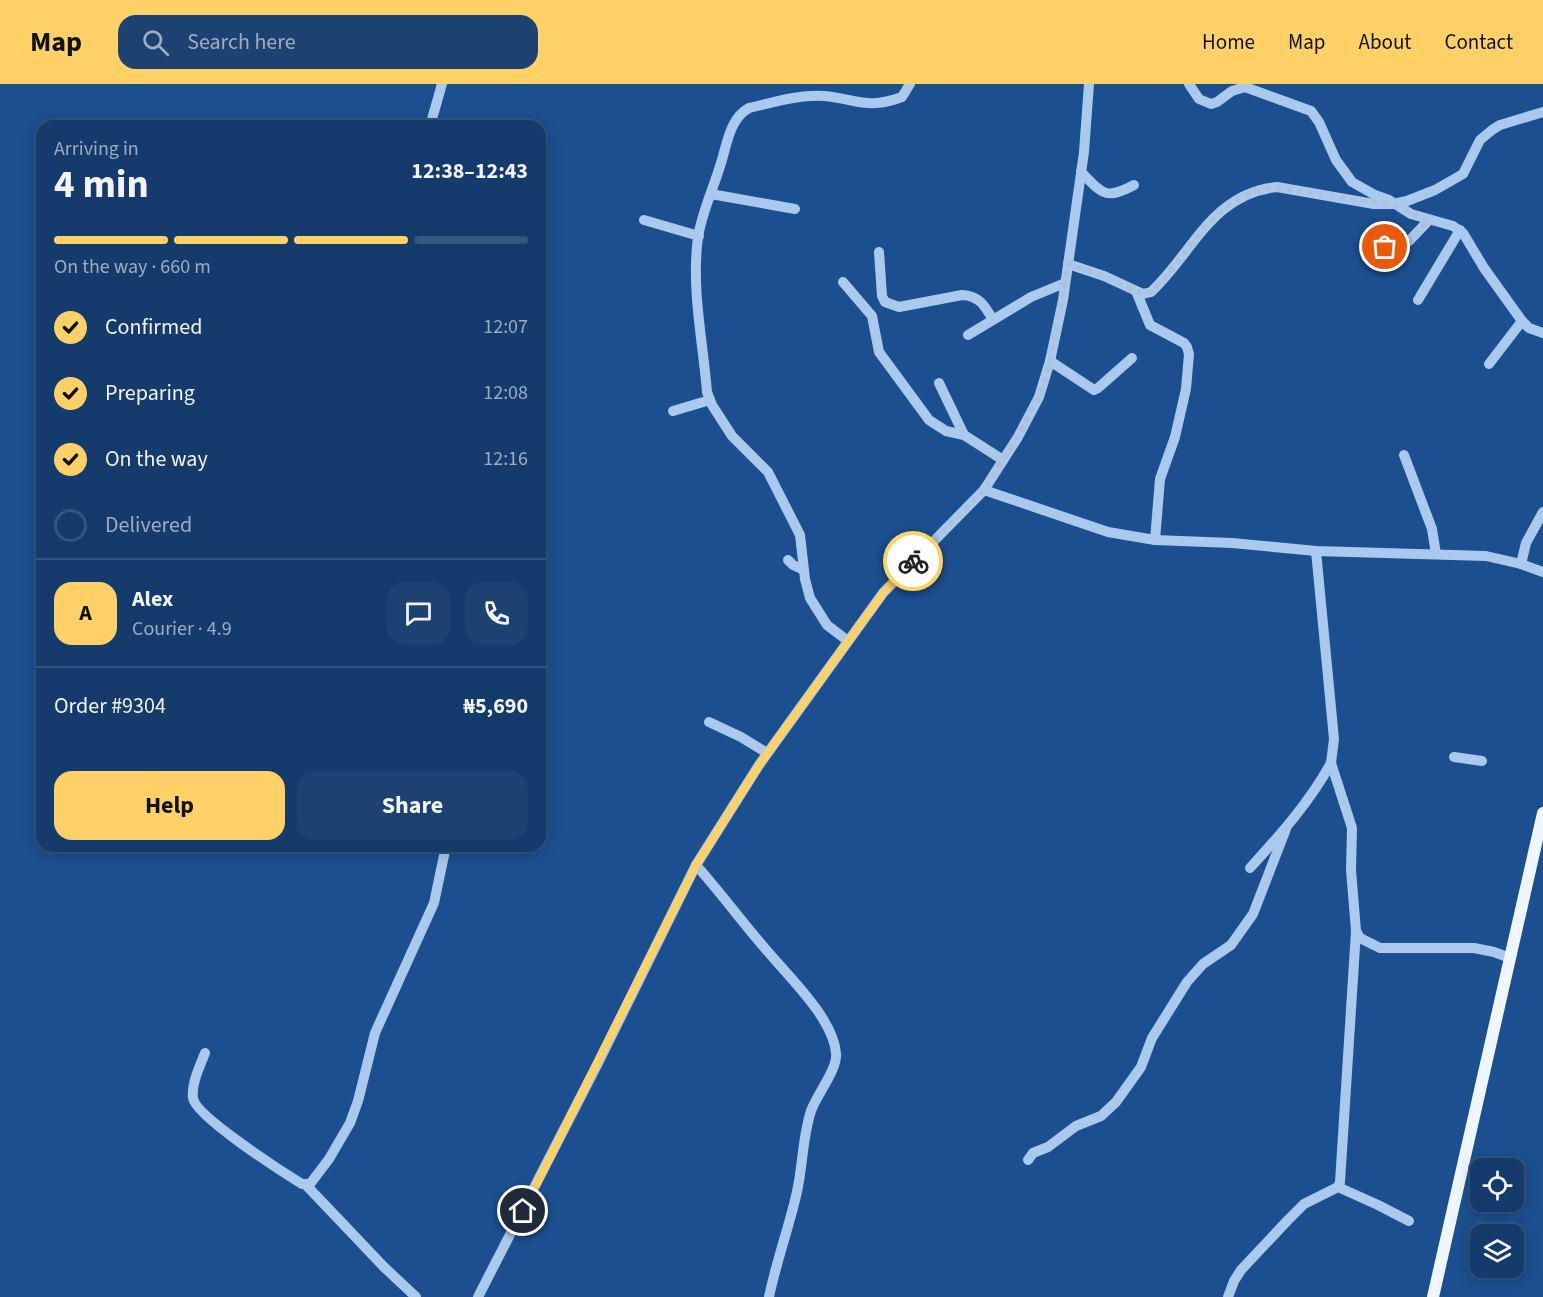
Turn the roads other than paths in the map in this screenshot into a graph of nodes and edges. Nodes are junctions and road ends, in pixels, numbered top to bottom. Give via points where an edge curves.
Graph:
1 (442, 84) edge
2 (910, 84) edge
3 (1089, 84) edge
4 (1189, 84) edge
5 (1543, 112) edge
6 (432, 120) edge
7 (1081, 172) junction
8 (1134, 185) dead end
9 (711, 194) junction
10 (1393, 204) junction
11 (795, 208) dead end
12 (644, 220) dead end
13 (1429, 220) junction
14 (1460, 230) junction
15 (699, 236) junction
16 (1385, 247) dead end
17 (879, 252) dead end
18 (1068, 264) junction
19 (843, 282) dead end
20 (1065, 283) junction
21 (1136, 291) junction
22 (1418, 300) dead end
23 (993, 320) junction
24 (1522, 321) junction
25 (1543, 333) edge
26 (968, 335) dead end
27 (1132, 358) dead end
28 (1050, 361) junction
29 (1489, 364) dead end
30 (939, 383) dead end
31 (710, 400) junction
32 (673, 411) dead end
33 (964, 435) junction
34 (1404, 455) dead end
35 (1003, 460) junction
36 (984, 490) junction
37 (1543, 512) edge
38 (1155, 540) junction
39 (1316, 551) junction
40 (1436, 554) junction
41 (788, 560) dead end
42 (1521, 564) junction
43 (804, 570) junction
44 (1543, 572) edge
45 (848, 641) junction
46 (709, 722) dead end
47 (768, 753) junction
48 (1454, 757) dead end
49 (1482, 761) dead end
50 (1331, 763) junction
51 (1543, 813) edge
52 (1286, 829) junction
53 (445, 852) edge
54 (696, 865) junction
55 (1250, 868) dead end
56 (1357, 936) junction
57 (1510, 958) junction
58 (205, 1053) dead end
59 (1028, 1160) dead end
60 (306, 1185) junction
61 (1338, 1187) junction
62 (1409, 1221) dead end
63 (416, 1297) edge
64 (478, 1297) edge
65 (769, 1297) edge
66 (1228, 1297) edge
67 (1433, 1297) edge

1 - 6 street
2 - 9 street via 903,97 889,102 865,104 806,96 742,112 728,137
3 - 7 street
4 - 10 street via 1199,99 1211,104 1245,87 1311,111 1352,182
5 - 10 street via 1491,130 1480,140 1463,174 1435,190
7 - 8 street via 1109,194
7 - 18 street
9 - 11 street
9 - 15 street
10 - 13 street
10 - 21 street via 1263,188 1228,205 1198,233 1151,292
12 - 15 street
13 - 14 street
13 - 16 street via 1409,241
14 - 22 street
14 - 24 street
15 - 31 street via 697,285
17 - 23 street via 885,302 898,307 971,296 983,304
18 - 20 street
18 - 21 street
19 - 33 street via 872,316 879,352 920,410 938,427
20 - 23 street via 1031,297
20 - 28 street
21 - 38 street via 1150,326 1184,343 1189,354 1175,437 1160,479
23 - 26 street
24 - 25 street
24 - 29 street
27 - 28 street via 1094,390
28 - 35 street via 1039,397
30 - 33 street
31 - 32 street
31 - 43 street via 732,436 768,472 800,535
33 - 35 street
34 - 40 street via 1432,529
35 - 36 street
36 - 38 street via 1108,532
36 - 45 street via 883,593
37 - 42 street via 1526,543
38 - 39 street
39 - 40 street
39 - 50 street via 1334,740
40 - 42 street via 1485,556
41 - 43 street
42 - 44 street
43 - 45 street via 810,598 819,614 826,625
45 - 47 street
46 - 47 street
47 - 54 street
48 - 49 street
50 - 52 street via 1315,792
50 - 56 street via 1352,828
51 - 57 main road
52 - 55 street
52 - 59 street via 1253,914 1231,945 1203,964 1187,982 1152,1038 1141,1067 1116,1102 1101,1116 1077,1126
53 - 60 street via 434,903 375,1033 350,1123 330,1159
54 - 64 street
54 - 65 street via 804,994 827,1027 836,1055 831,1074 810,1112 796,1195
56 - 57 street via 1380,948 1474,948
56 - 61 street
57 - 67 main road
58 - 60 street via 196,1078 196,1105 261,1158
60 - 63 street
61 - 62 street
61 - 66 street via 1304,1204 1288,1220 1241,1270

